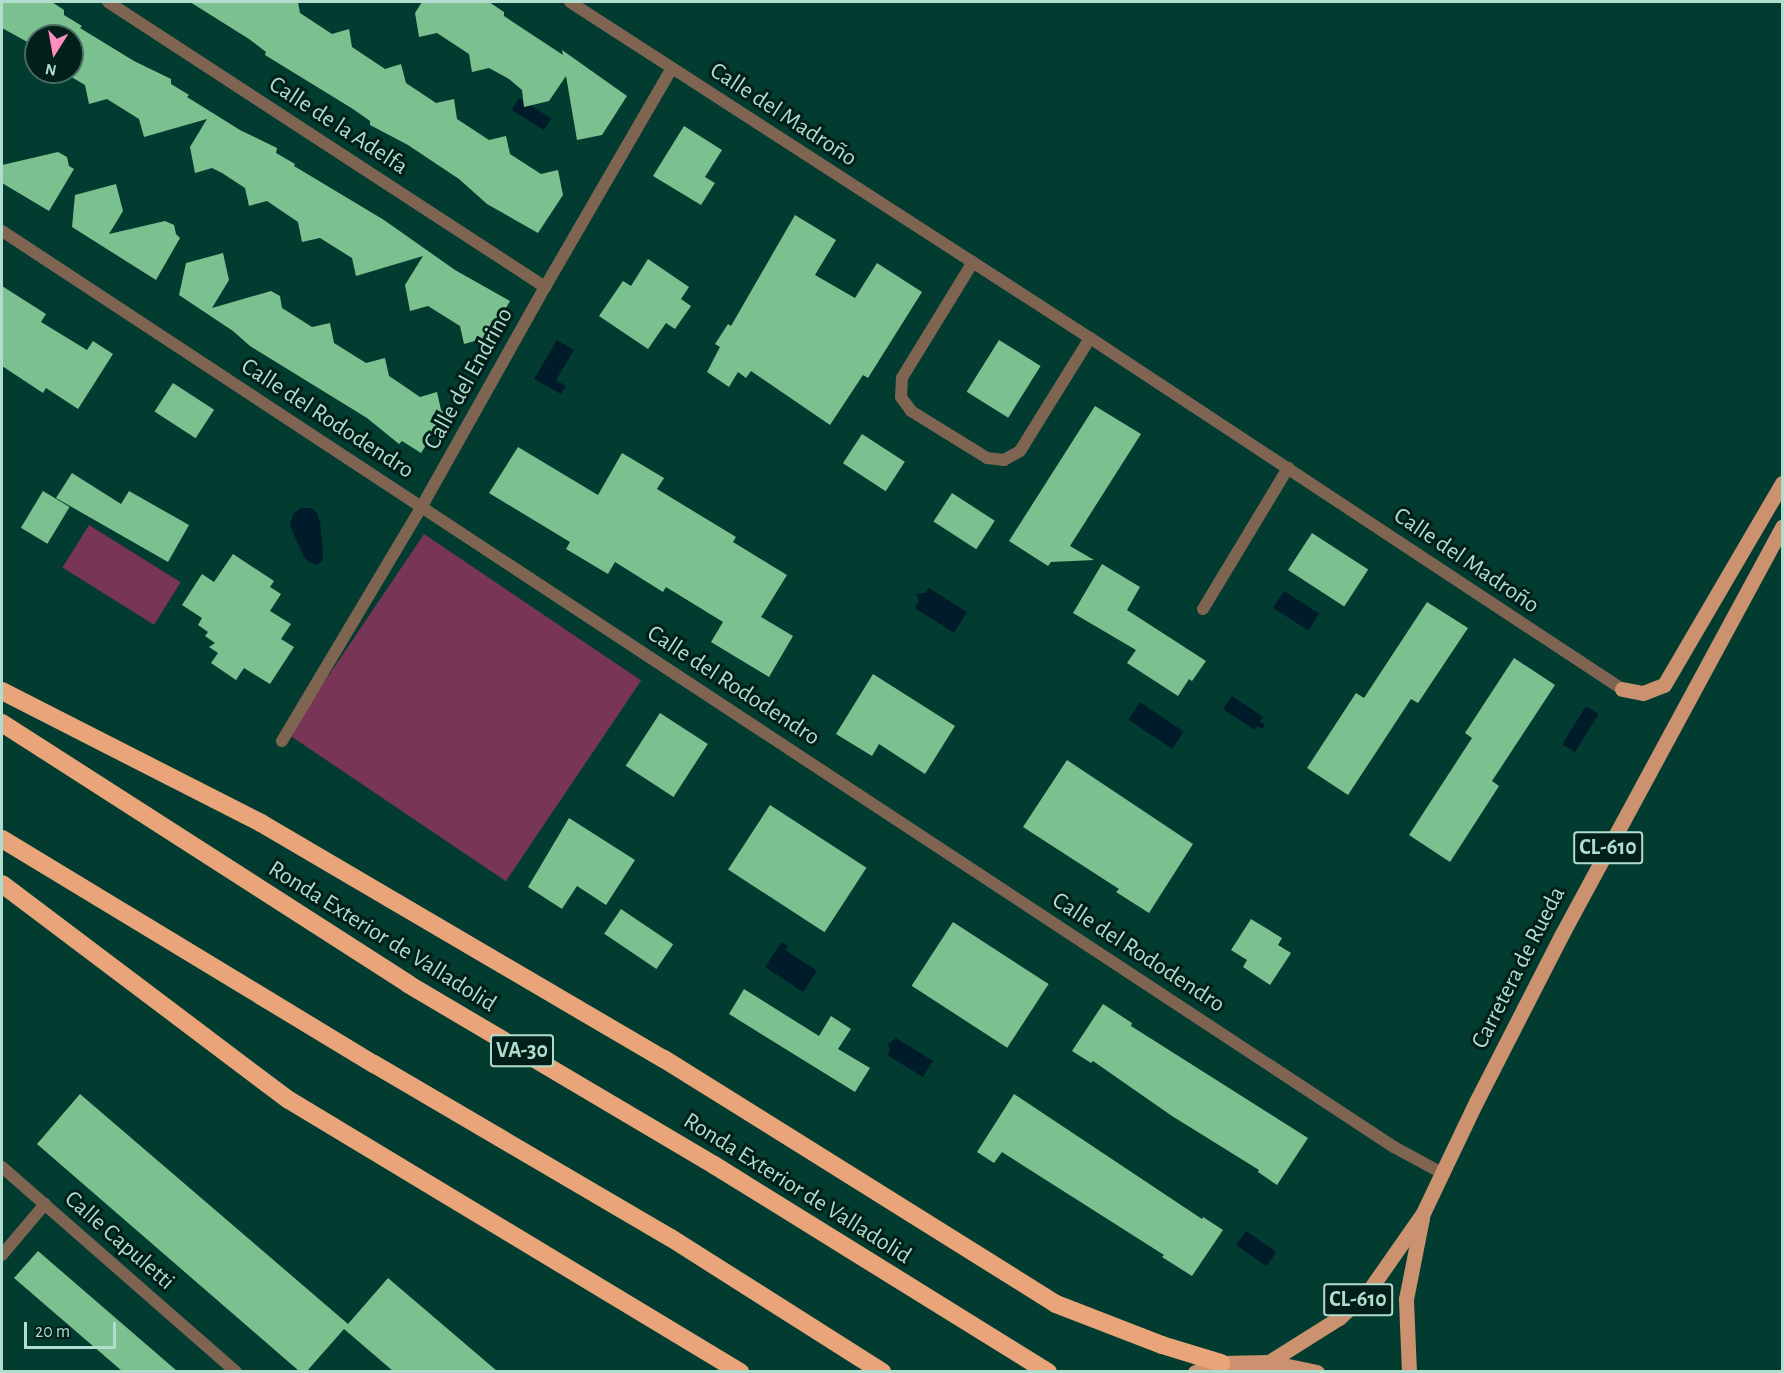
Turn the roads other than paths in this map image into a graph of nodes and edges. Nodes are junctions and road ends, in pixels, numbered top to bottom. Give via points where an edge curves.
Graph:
1 (108, 2) edge
2 (570, 2) edge
3 (672, 68) junction
4 (2, 231) edge
5 (974, 262) junction
6 (545, 287) junction
7 (1090, 338) junction
8 (1288, 468) junction
9 (1782, 483) edge
10 (422, 506) junction
11 (1782, 527) edge
12 (1203, 609) dead end
13 (1622, 690) joint
14 (2, 691) edge
15 (2, 723) edge
16 (282, 741) dead end
17 (2, 839) edge
18 (2, 884) edge
19 (2, 1167) edge
20 (1442, 1173) junction
21 (45, 1204) junction
22 (1423, 1213) junction
23 (2, 1255) edge
24 (1269, 1362) junction
25 (1221, 1363) junction
26 (236, 1371) edge
27 (740, 1371) edge
28 (882, 1371) edge
29 (1048, 1371) edge
30 (1196, 1371) edge
31 (1317, 1371) edge
32 (1408, 1371) edge

1 - 6 street, Calle de la Adelfa
2 - 3 street, Calle del Madroño
3 - 5 street, Calle del Madroño
3 - 6 street, Calle del Endrino
4 - 10 street, Calle del Rododendro
5 - 7 street, Calle del Madroño
5 - 7 street via 902,378 901,397 911,411 987,458 1004,460 1020,451
6 - 10 street, Calle del Endrino
7 - 8 street, Calle del Madroño
8 - 12 street
8 - 13 street, Calle del Madroño
9 - 13 main road via 1664,685 1643,693
10 - 16 street, Calle del Endrino
10 - 20 street, Calle del Rododendro via 1394,1147
11 - 20 main road, Carretera de Rueda / CL-610 via 1562,934
14 - 25 highway via 261,823 664,1059 1056,1304
15 - 29 highway, Ronda Exterior de Valladolid / VA-30 via 408,984 714,1165
17 - 28 highway via 670,1238
18 - 27 highway via 290,1100
19 - 21 street, Calle Capuletti
20 - 22 main road, Carretera de Rueda / CL-610
21 - 23 street
21 - 26 street, Calle Capuletti
22 - 24 main road, Carretera de Rueda / CL-610 via 1370,1289 1340,1318
22 - 32 main road, Carretera de Rueda / CL-610 via 1406,1299
24 - 25 main road
24 - 31 main road
25 - 30 main road

